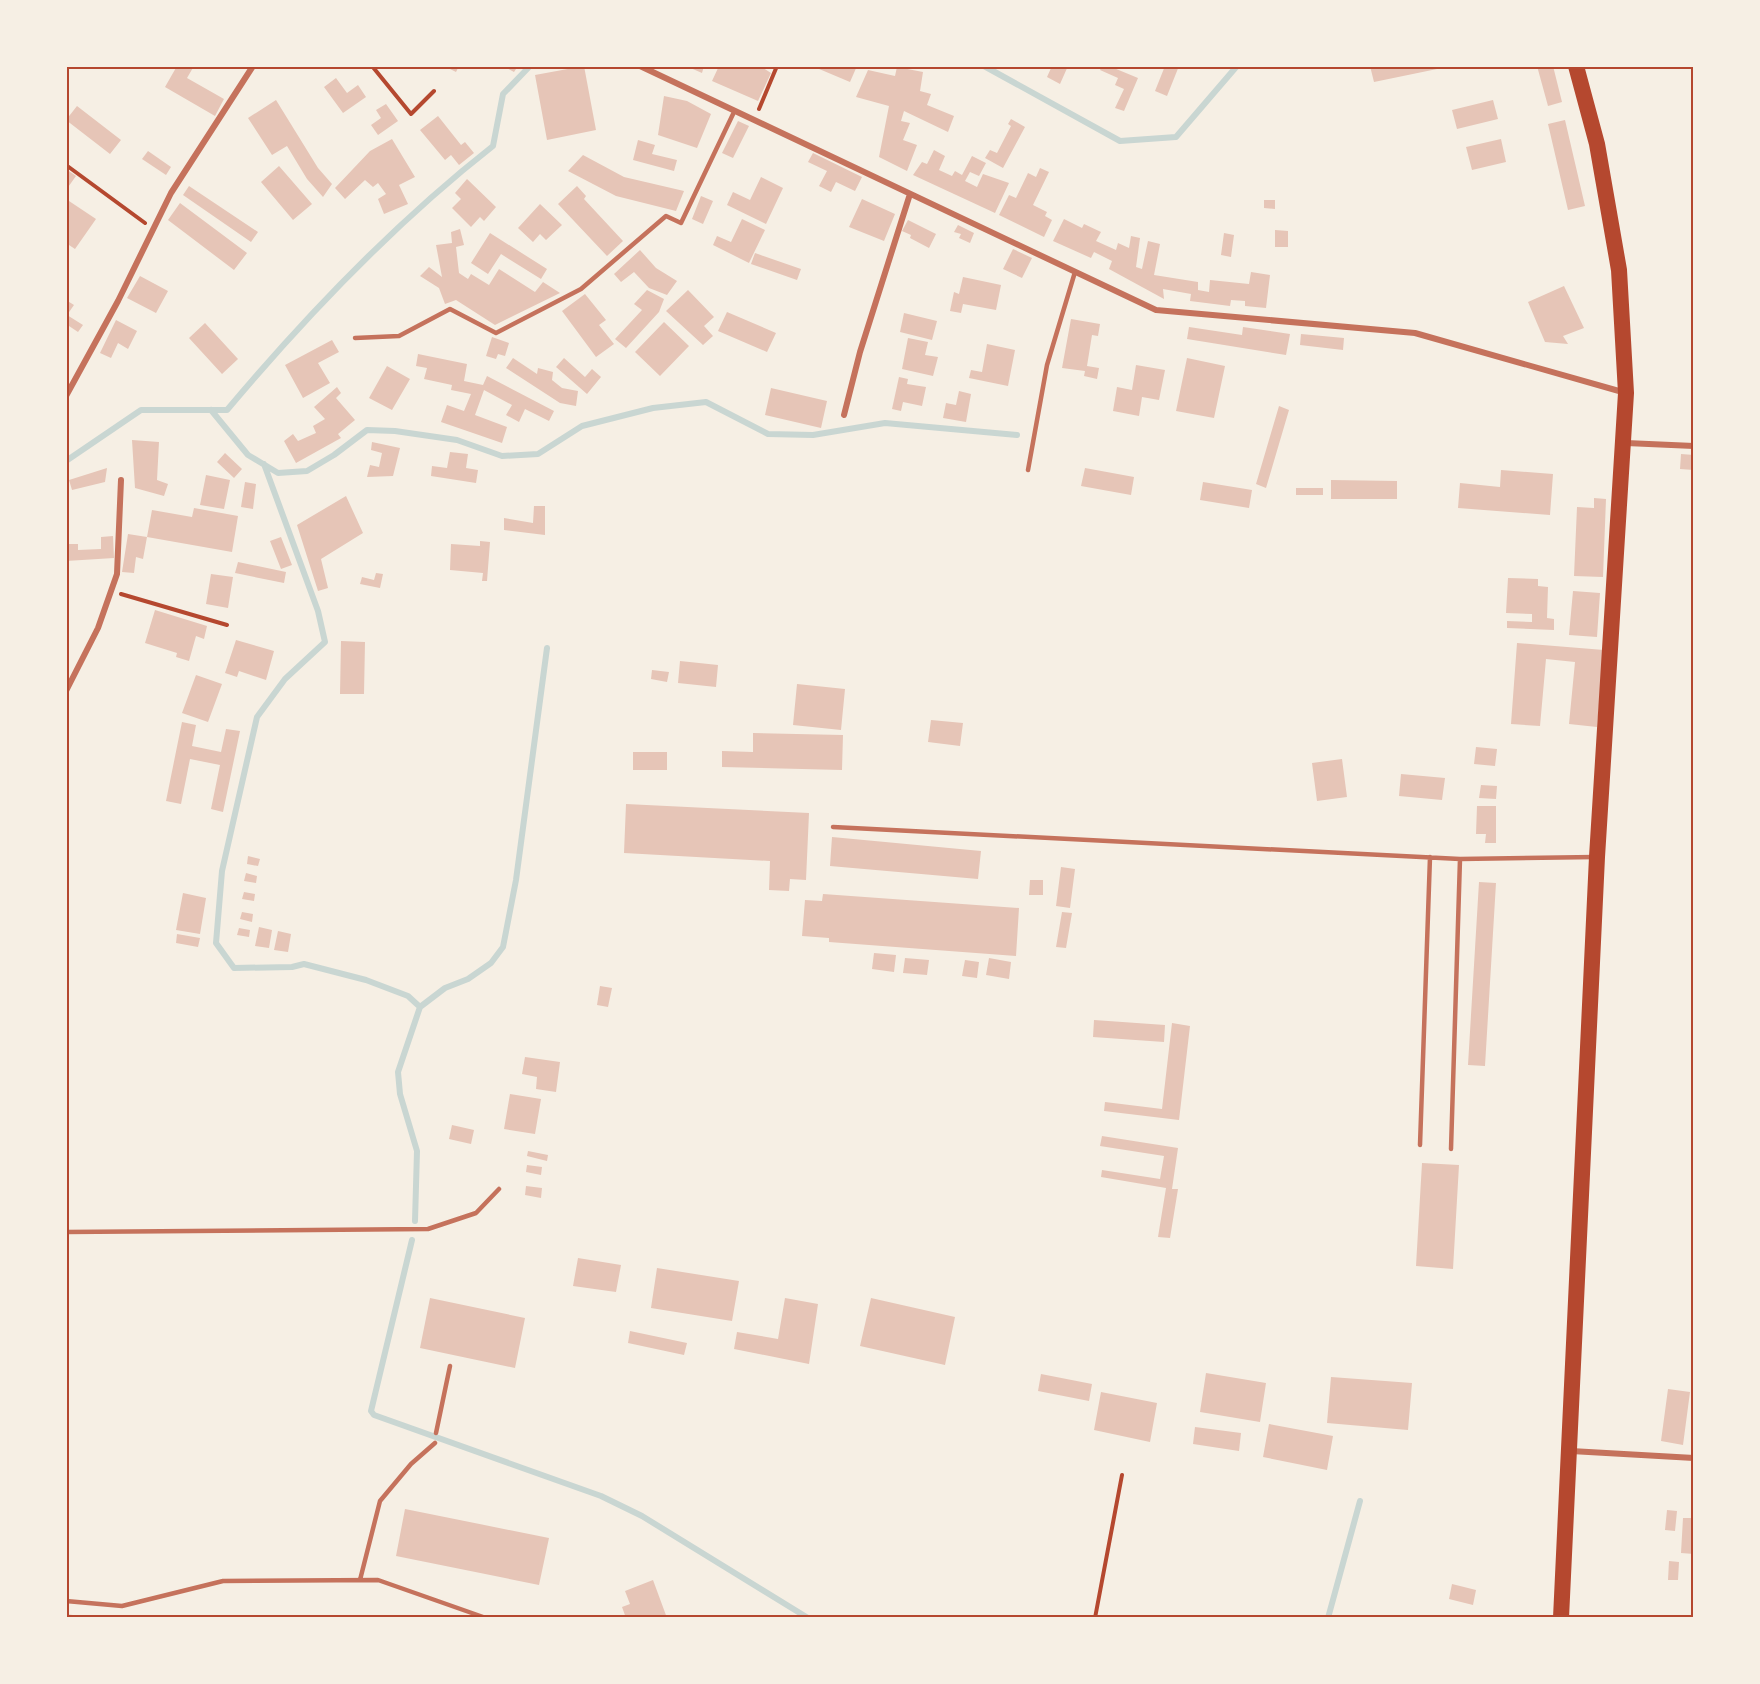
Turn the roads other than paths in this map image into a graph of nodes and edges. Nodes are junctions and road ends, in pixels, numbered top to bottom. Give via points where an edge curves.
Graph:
1 (253, 66) edge
2 (640, 66) edge
3 (1576, 66) edge
4 (734, 111) junction
5 (910, 194) junction
6 (1075, 272) junction
7 (355, 338) dead end
8 (67, 393) edge
9 (1626, 393) junction
10 (844, 416) dead end
11 (1624, 442) junction
12 (1694, 446) edge
13 (1028, 470) dead end
14 (121, 480) dead end
15 (66, 691) edge
16 (833, 827) dead end
17 (1430, 857) junction
18 (1597, 857) junction
19 (1460, 859) junction
20 (1420, 1145) dead end
21 (1451, 1149) dead end
22 (499, 1189) dead end
23 (66, 1232) edge
24 (450, 1366) dead end
25 (436, 1433) dead end
26 (435, 1443) dead end
27 (1568, 1450) junction
28 (1694, 1458) edge
29 (360, 1580) junction
30 (66, 1602) edge
31 (486, 1618) edge
32 (1561, 1618) edge

1 - 8 street via 171,193
2 - 4 street
3 - 9 highway via 1597,144 1619,270
4 - 5 street
4 - 7 lane via 681,223 666,216 581,289 496,333 450,309 399,336
5 - 6 street
5 - 10 street
6 - 9 street via 1156,310 1414,333
6 - 13 lane via 1047,364
9 - 11 highway
11 - 12 street
11 - 18 highway
14 - 15 street via 117,574 98,628
16 - 17 lane
17 - 19 lane
17 - 20 lane
18 - 19 lane
18 - 27 highway
19 - 21 lane
22 - 23 lane via 476,1213 428,1229
24 - 25 lane
26 - 29 lane via 380,1500
27 - 28 street
27 - 32 highway
29 - 30 lane via 223,1581 122,1606
29 - 31 lane via 378,1580

